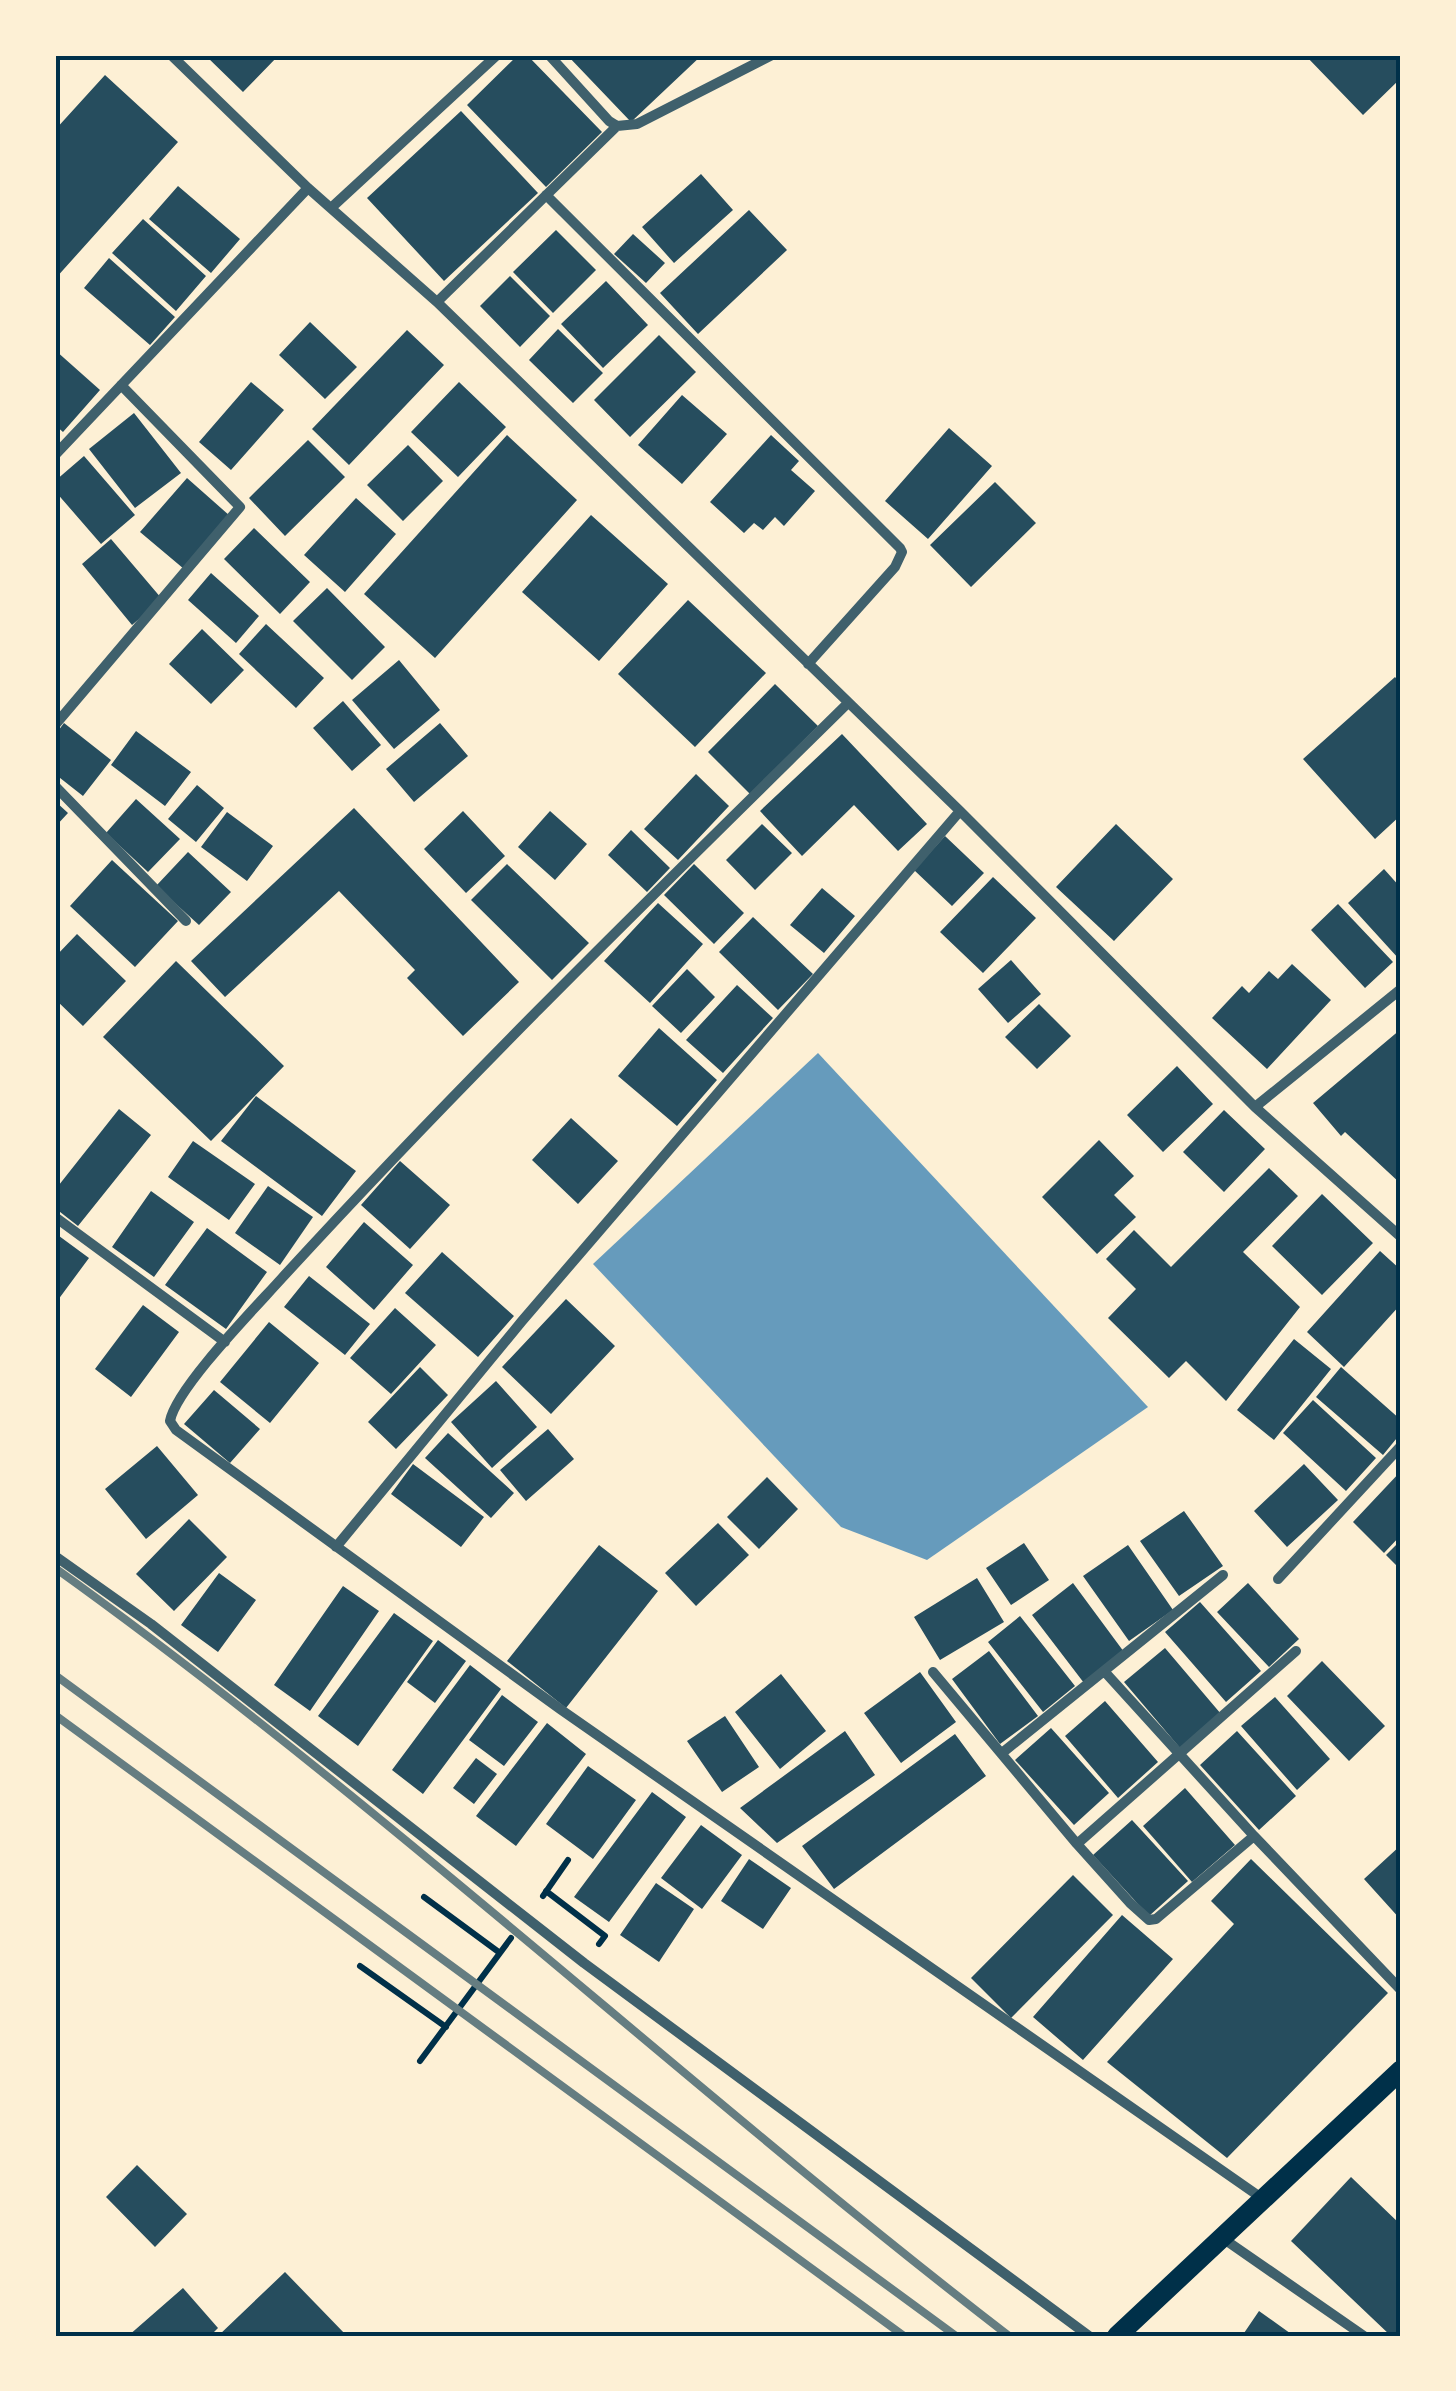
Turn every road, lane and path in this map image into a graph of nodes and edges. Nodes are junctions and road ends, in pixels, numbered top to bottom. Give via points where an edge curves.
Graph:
1 (171, 55) edge
2 (496, 55) edge
3 (549, 55) edge
4 (772, 55) edge
5 (617, 126) junction
6 (308, 188) junction
7 (546, 195) junction
8 (331, 208) junction
9 (438, 302) junction
10 (121, 385) junction
11 (55, 455) edge
12 (808, 664) junction
13 (848, 703) junction
14 (55, 724) edge
15 (55, 786) edge
16 (960, 811) junction
17 (186, 922) dead end
18 (1401, 989) edge
19 (1254, 1107) junction
20 (55, 1217) edge
21 (1401, 1237) edge
22 (224, 1342) junction
23 (1401, 1446) edge
24 (336, 1547) junction
25 (55, 1556) edge
26 (1223, 1575) dead end
27 (1278, 1579) dead end
28 (1296, 1650) dead end
29 (1104, 1671) junction
30 (933, 1672) dead end
31 (1002, 1753) junction
32 (1179, 1754) junction
33 (1254, 1836) junction
34 (1077, 1844) junction
35 (568, 1860) dead end
36 (546, 1892) junction
37 (424, 1897) dead end
38 (534, 1907) dead end
39 (523, 1922) dead end
40 (605, 1936) dead end
41 (500, 1954) junction
42 (360, 1966) dead end
43 (1401, 1990) edge
44 (446, 2027) junction
45 (420, 2061) dead end
46 (1401, 2070) edge
47 (1263, 2199) junction
48 (1221, 2237) junction
49 (1089, 2336) edge
50 (1117, 2336) edge
51 (1364, 2336) edge

1 - 6 street
2 - 8 street
3 - 5 street
4 - 5 street via 637,124
5 - 7 street
6 - 8 street
6 - 10 street
7 - 9 street
7 - 12 street via 900,548 895,567
8 - 9 street
9 - 12 street
10 - 11 street
10 - 14 street via 240,507
12 - 13 street
13 - 16 street
13 - 22 street via 525,1022
15 - 17 street
16 - 19 street
16 - 24 street
18 - 19 street
19 - 21 street
20 - 22 street
22 - 24 street via 175,1404 172,1426
23 - 27 street
24 - 47 street
25 - 49 street via 584,1963
26 - 29 street
28 - 32 street
29 - 31 street
29 - 32 street
30 - 31 street
31 - 34 street
32 - 33 street
32 - 34 street
33 - 34 street via 1149,1920
33 - 43 street
35 - 36 path
36 - 38 path
36 - 40 path
37 - 41 path
39 - 41 path
41 - 44 path
42 - 44 path
44 - 45 path
46 - 47 main road
47 - 48 main road
48 - 50 main road
48 - 51 street

